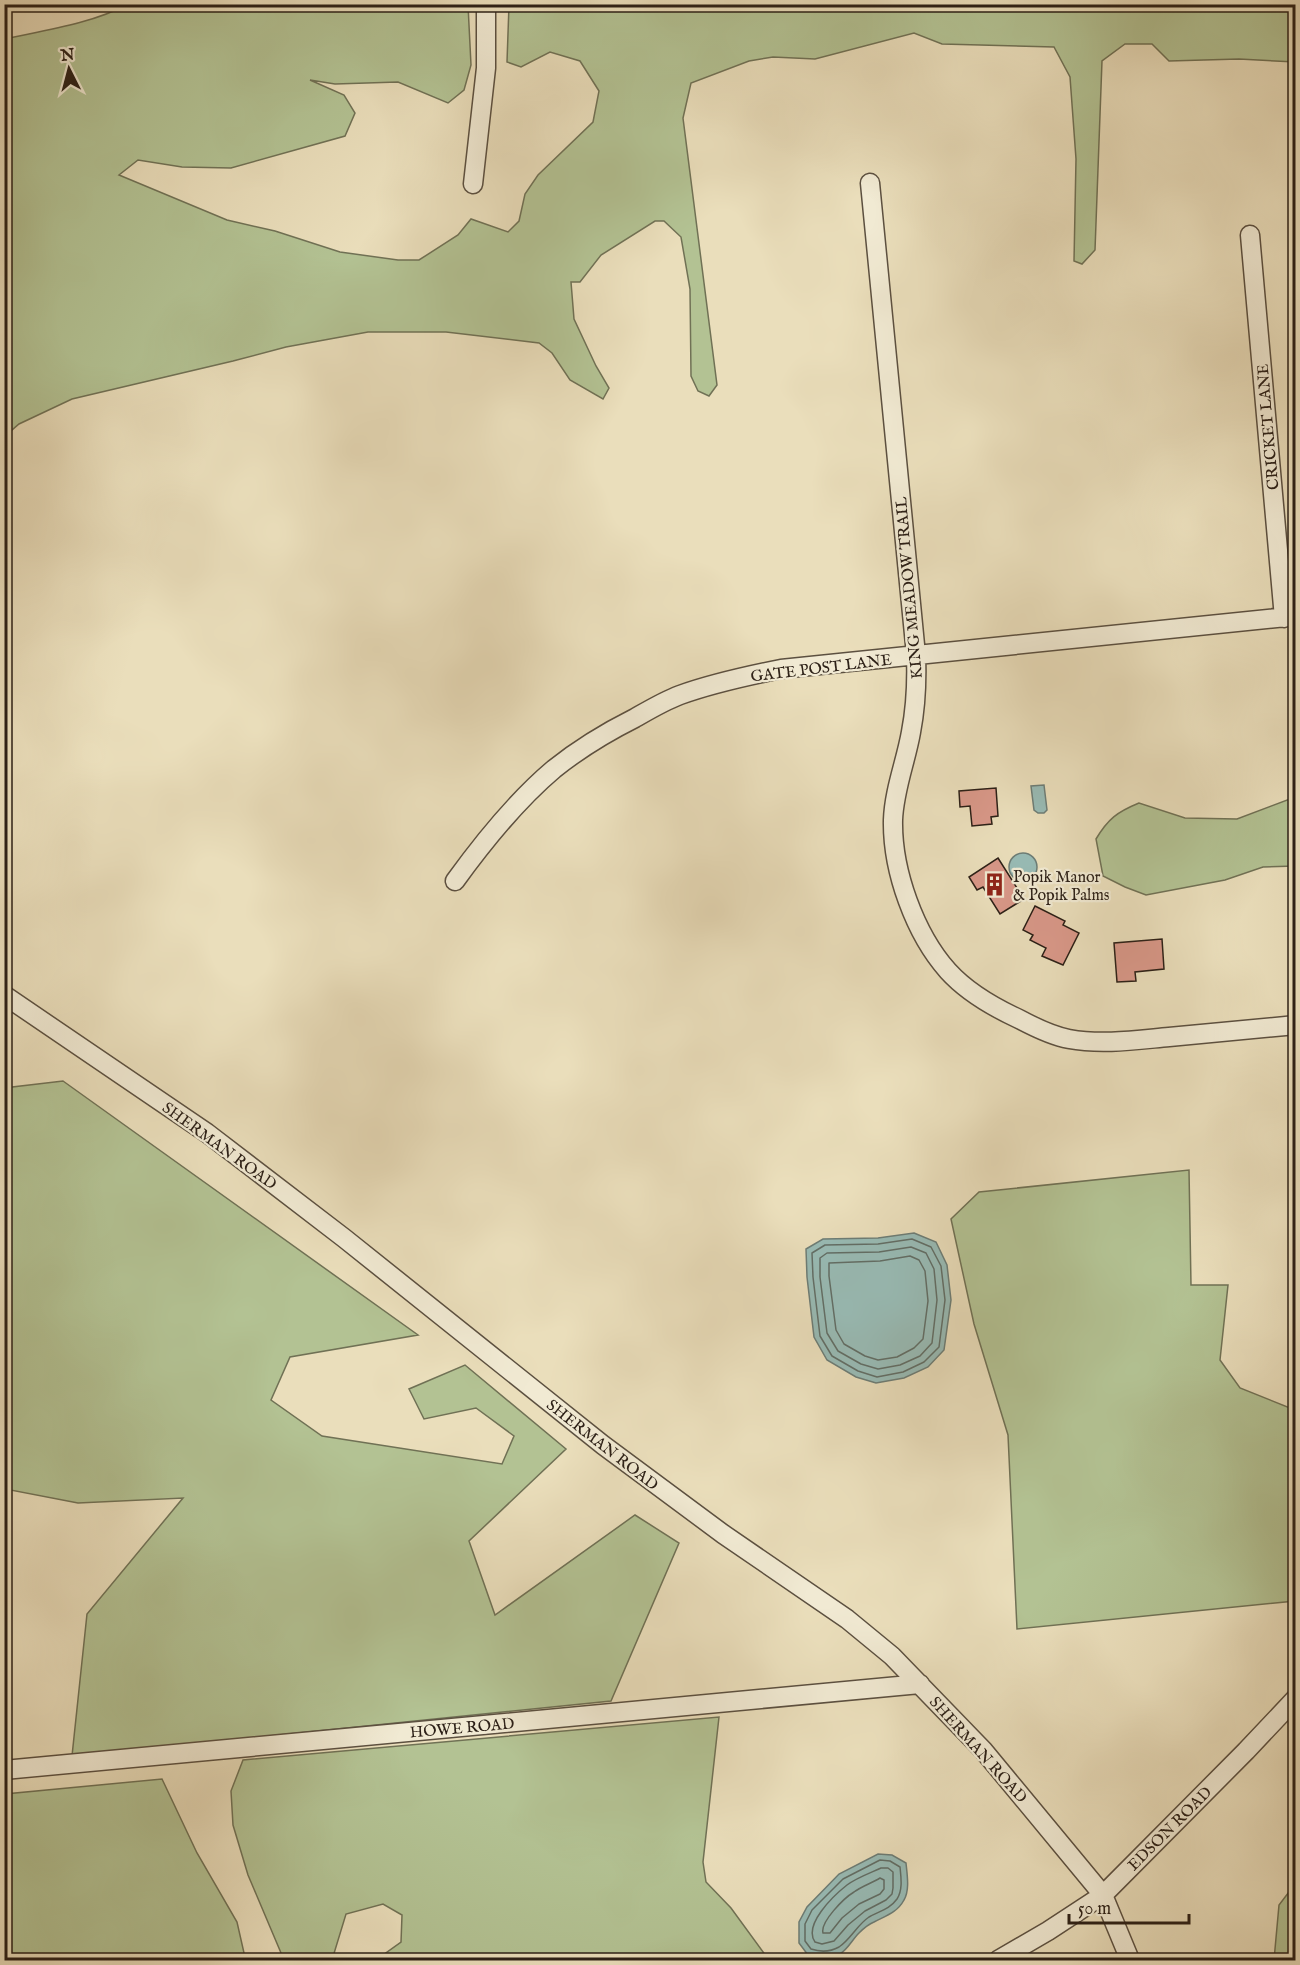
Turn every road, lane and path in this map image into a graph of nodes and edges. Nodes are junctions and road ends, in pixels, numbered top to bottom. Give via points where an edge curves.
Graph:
1 (486, 4) edge
2 (870, 183) dead end
3 (473, 184) dead end
4 (1250, 236) dead end
5 (1290, 617) edge
6 (916, 655) junction
7 (455, 881) dead end
8 (4, 995) edge
9 (1296, 1025) edge
10 (920, 1684) junction
11 (1296, 1698) edge
12 (4, 1770) edge
13 (1103, 1895) junction
14 (998, 1960) edge
15 (1130, 1960) edge

1 - 3 street via 486,68
2 - 6 street, KING MEADOW TRAIL
4 - 5 street, CRICKET LANE
5 - 6 street, GATE POST LANE
6 - 7 street, GATE POST LANE via 781,669 725,680 678,696 612,730 556,767 484,841
6 - 9 street, KING MEADOW TRAIL via 911,733 893,822 901,881 911,909 929,946 949,971 970,991 1002,1011 1068,1039 1112,1042
8 - 10 street, SHERMAN ROAD via 207,1133 603,1445 723,1534 847,1618
10 - 12 street, HOWE ROAD
10 - 13 street, SHERMAN ROAD via 983,1750
11 - 13 street, EDSON ROAD
13 - 14 street, EDSON ROAD
13 - 15 street, SHERMAN ROAD

